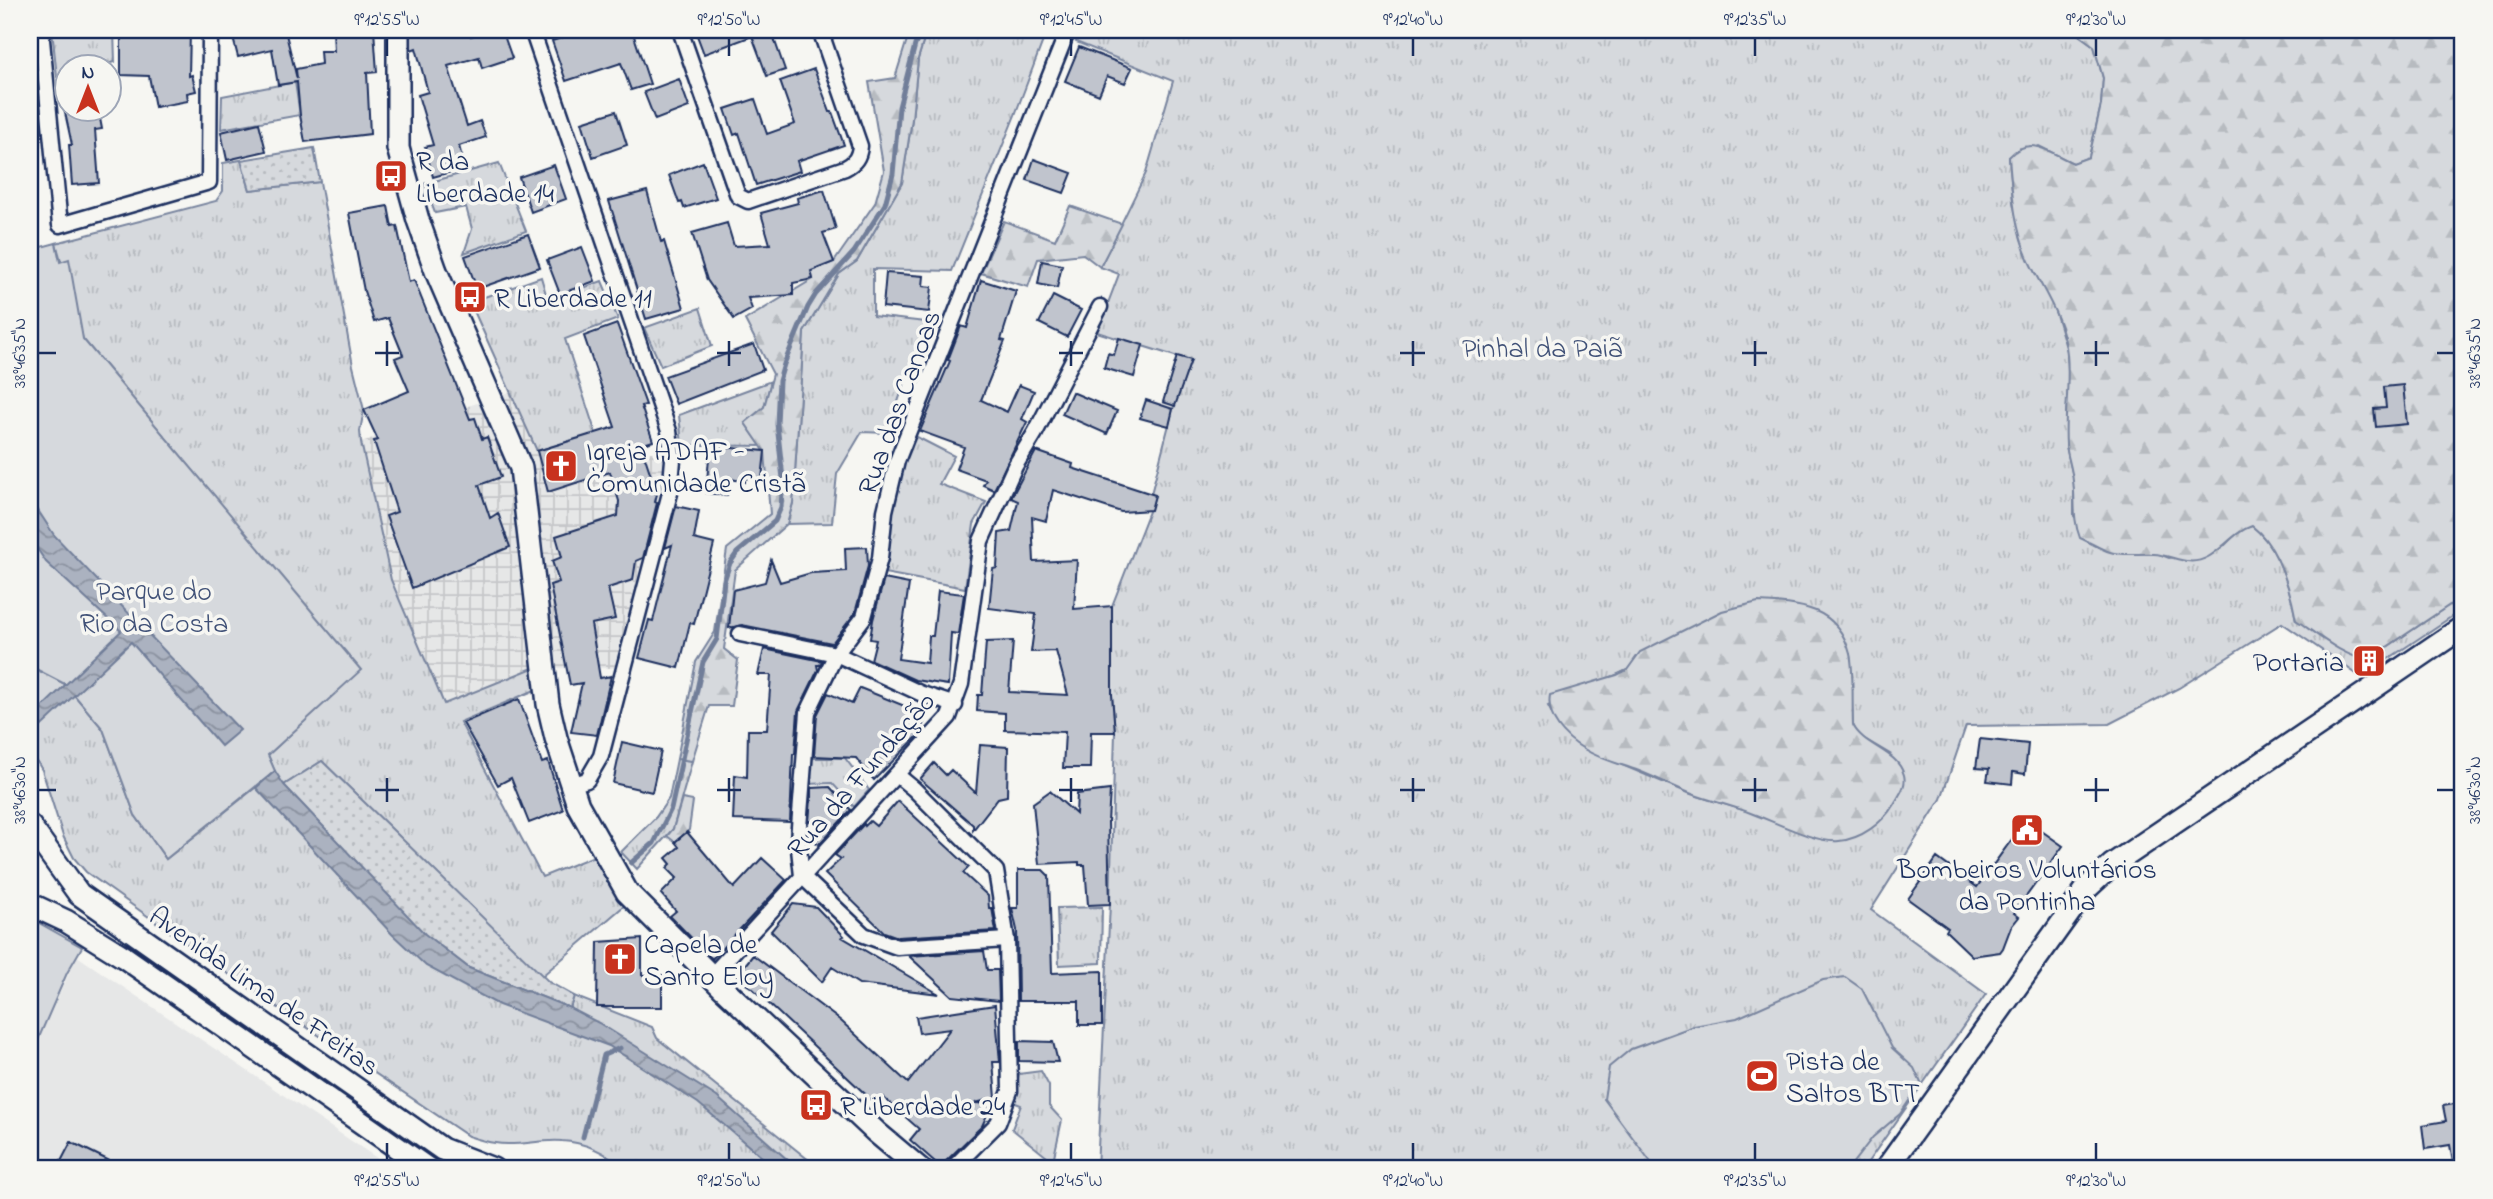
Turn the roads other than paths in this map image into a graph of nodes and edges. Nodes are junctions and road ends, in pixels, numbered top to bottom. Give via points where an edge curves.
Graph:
1 (41, 30) edge
2 (210, 30) edge
3 (398, 30) edge
4 (532, 30) edge
5 (680, 30) edge
6 (820, 30) edge
7 (1068, 30) edge
8 (1100, 307) dead end
9 (2463, 627) edge
10 (740, 634) dead end
11 (836, 654) junction
12 (955, 705) junction
13 (897, 775) junction
14 (571, 785) junction
15 (30, 826) edge
16 (802, 876) junction
17 (30, 904) edge
18 (1007, 940) junction
19 (712, 975) junction
20 (428, 1169) edge
21 (494, 1169) edge
22 (920, 1169) edge
23 (952, 1169) edge
24 (1886, 1169) edge

1 - 2 street via 60,225 209,182
3 - 14 main road via 398,148 436,271 521,468 548,704
4 - 14 street via 669,431 673,460 670,493 608,734 592,774
5 - 6 street via 738,196 751,201 845,168 860,154
7 - 11 street, Rua das Canoas via 897,461 864,617
8 - 12 street, Rua da Fundação via 1015,466 981,541
9 - 24 main road via 2112,865 2087,888
10 - 11 street
11 - 12 street
11 - 16 street, Rua das Canoas via 808,712 798,841
12 - 13 street, Rua da Fundação
13 - 16 street, Rua da Fundação
13 - 18 street via 996,871
14 - 19 main road via 587,824 627,892
15 - 21 main road, Avenida Lima de Freitas via 79,894 442,1149
16 - 18 street via 864,935 897,947
16 - 19 street, Rua da Fundação
17 - 20 main road, Avenida Lima de Freitas via 124,957
18 - 23 street via 1010,1091 998,1123
19 - 22 main road

